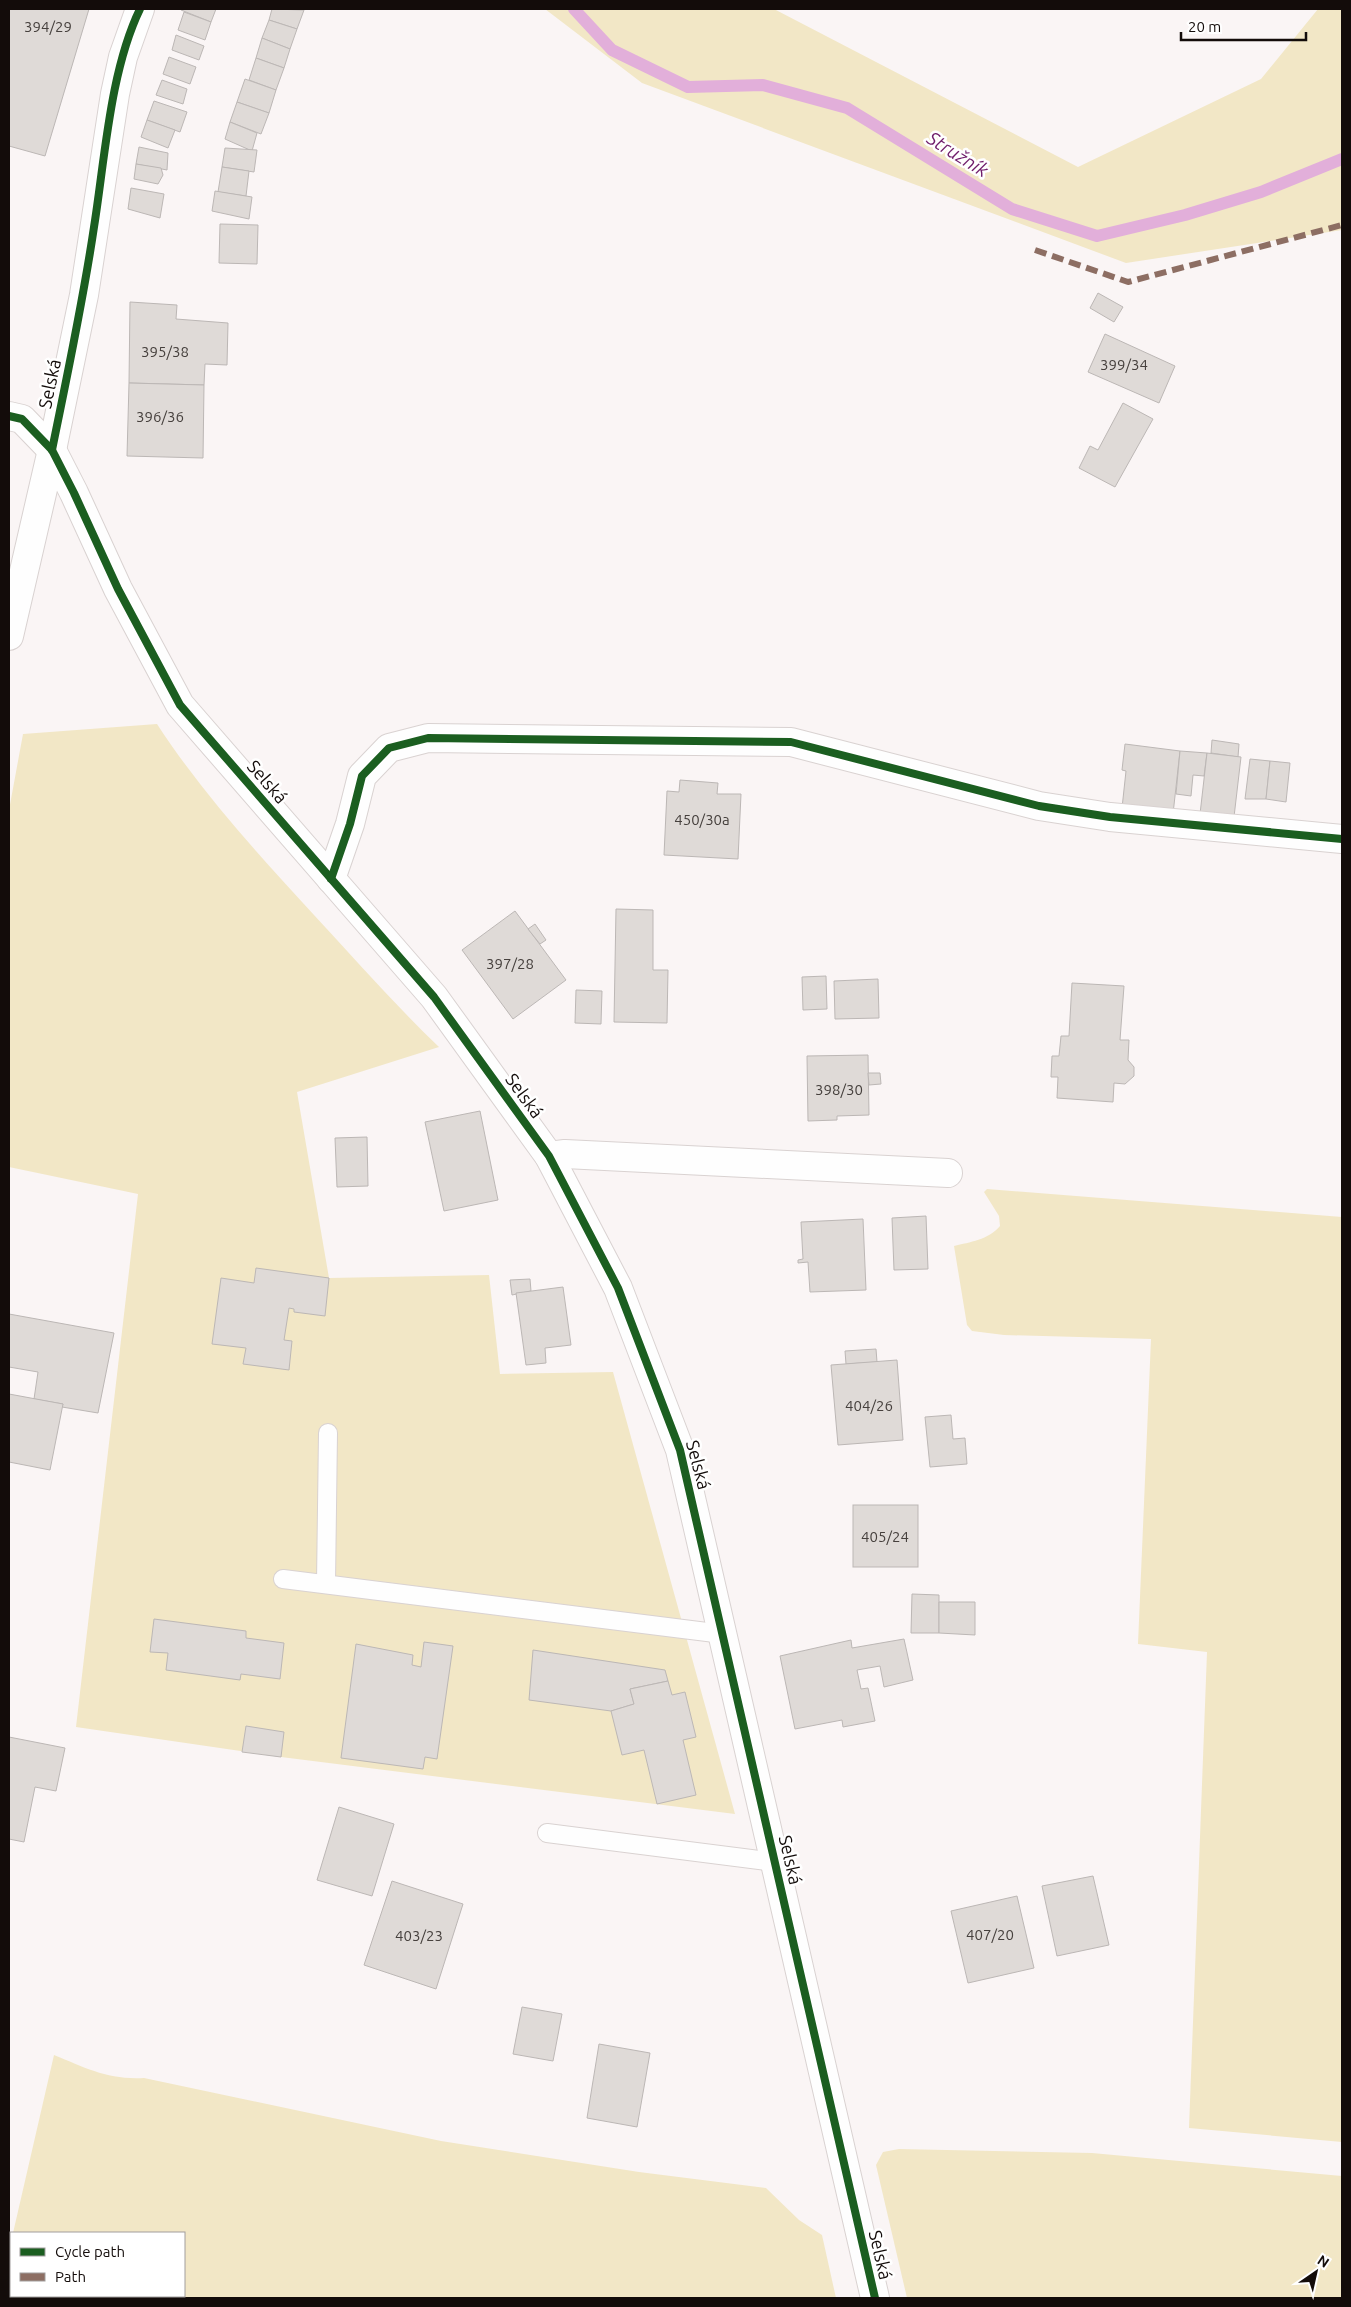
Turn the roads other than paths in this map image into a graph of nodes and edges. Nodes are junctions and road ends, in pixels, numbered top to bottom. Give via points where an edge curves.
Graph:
1 (140, 9) edge
2 (9, 416) edge
3 (52, 450) junction
4 (9, 636) edge
5 (1342, 839) edge
6 (331, 879) junction
7 (549, 1156) junction
8 (948, 1173) dead end
9 (328, 1433) dead end
10 (283, 1579) dead end
11 (326, 1583) junction
12 (723, 1634) junction
13 (547, 1833) dead end
14 (775, 1862) junction
15 (875, 2298) edge

1 - 3 street, Selská via 123,57 115,94 84,295
2 - 3 street via 22,419
3 - 4 street
3 - 6 street, Selská via 118,589 180,705
5 - 6 street via 1110,818 1039,806 790,742 428,738 389,748 362,776
6 - 7 street, Selská via 434,997
7 - 8 street
7 - 12 street, Selská via 618,1288 680,1450
9 - 11 lane
10 - 11 lane
11 - 12 lane
12 - 14 street, Selská
13 - 14 lane
14 - 15 street, Selská

